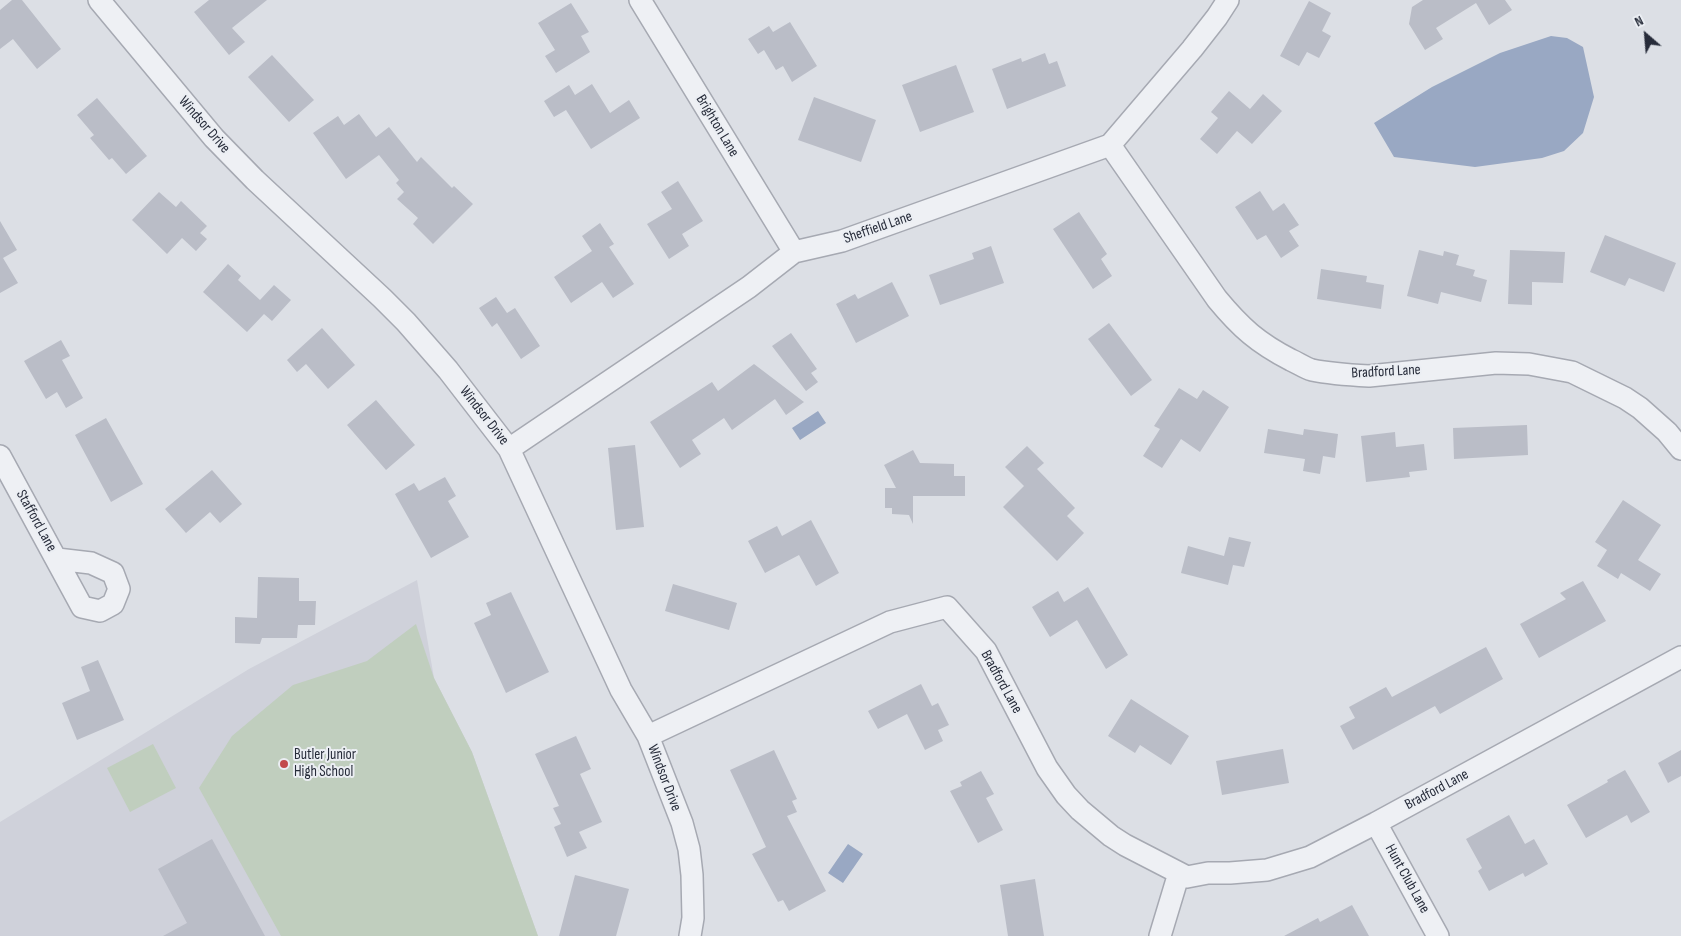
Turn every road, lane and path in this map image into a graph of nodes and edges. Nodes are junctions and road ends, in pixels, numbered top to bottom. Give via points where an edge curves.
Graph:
1 (99, 0) edge
2 (640, 0) edge
3 (1228, 0) edge
4 (1110, 145) junction
5 (794, 252) junction
6 (509, 448) junction
7 (1681, 449) edge
8 (0, 456) edge
9 (57, 560) dead end
10 (1681, 657) edge
11 (648, 736) junction
12 (1376, 823) junction
13 (1179, 873) junction
14 (690, 936) edge
15 (1160, 936) edge
16 (1438, 936) edge

1 - 6 street, Windsor Drive via 214,138 406,322
2 - 5 street, Brighton Lane
3 - 4 street via 1217,18
4 - 5 street, Sheffield Lane via 842,241
4 - 7 street, Bradford Lane via 1217,299 1236,322 1272,350 1310,369 1349,375 1369,376 1496,363 1529,364 1572,372 1640,408
5 - 6 street, Sheffield Lane via 749,287
6 - 11 street, Windsor Drive via 621,690
8 - 9 street, Stafford Lane
10 - 12 street, Bradford Lane
11 - 13 street, Bradford Lane via 890,622 947,607 986,651 1047,768 1066,795 1111,836
11 - 14 street, Windsor Drive via 689,849 694,894
12 - 13 street, Bradford Lane via 1319,853 1287,865 1267,870 1187,877
12 - 16 street, Hunt Club Lane
13 - 15 street

